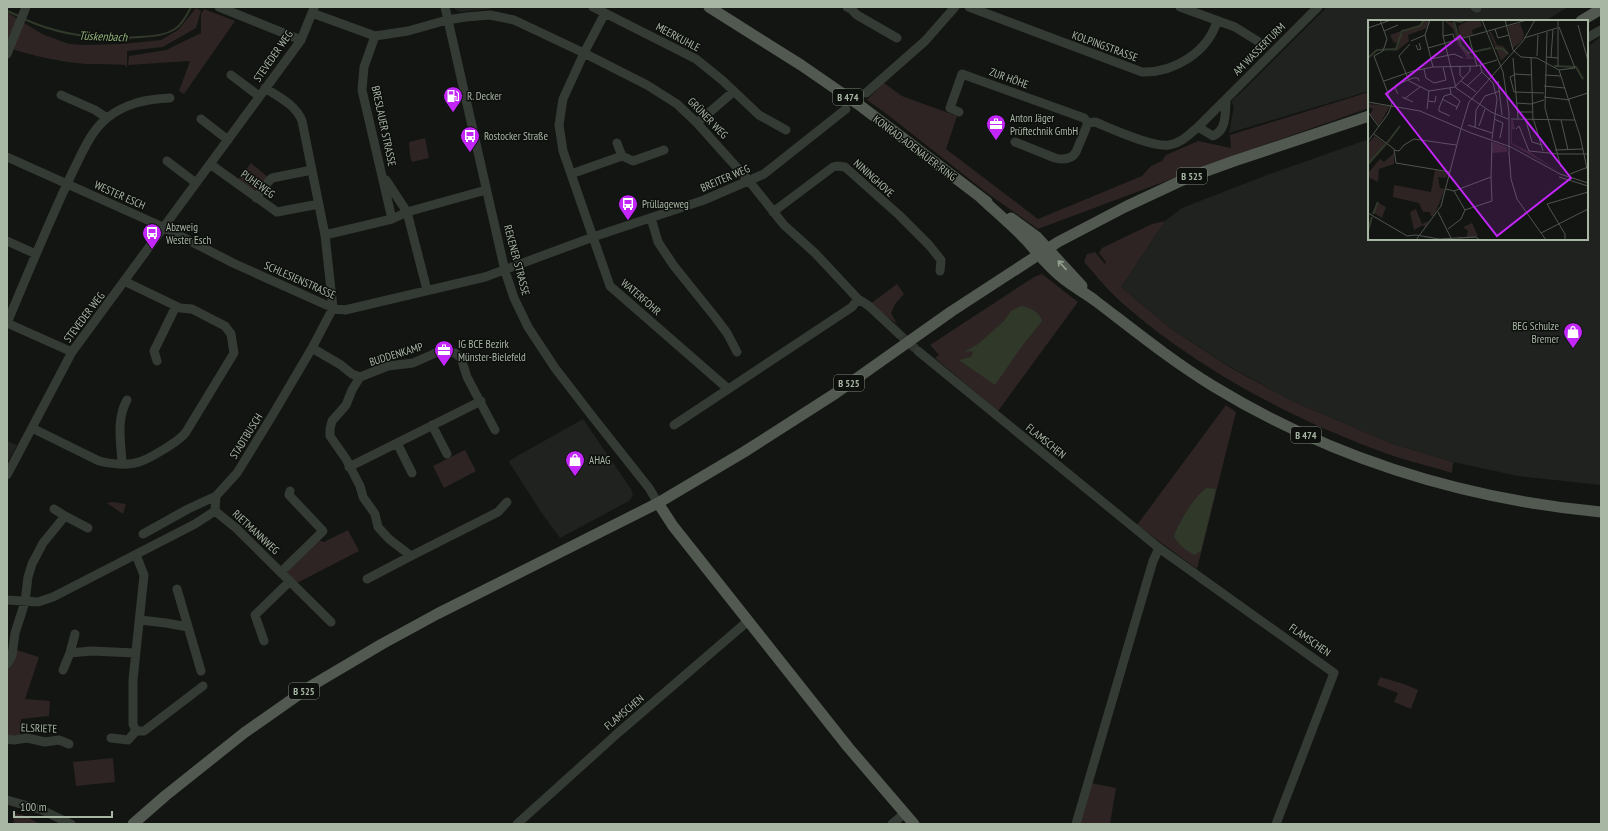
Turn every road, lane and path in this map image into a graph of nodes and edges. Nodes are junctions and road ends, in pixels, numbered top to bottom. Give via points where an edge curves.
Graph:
1 (219, 7) edge
2 (445, 7) edge
3 (593, 7) edge
4 (709, 7) edge
5 (955, 7) edge
6 (969, 7) edge
7 (1180, 7) edge
8 (1318, 7) edge
9 (850, 8) edge
10 (26, 9) edge
11 (1601, 9) edge
12 (314, 10) edge
13 (605, 13) junction
14 (447, 20) junction
15 (1584, 20) edge
16 (1217, 21) junction
17 (1601, 30) edge
18 (375, 36) junction
19 (1588, 37) edge
20 (897, 38) dead end
21 (301, 40) junction
22 (1260, 42) dead end
23 (7, 52) edge
24 (584, 53) junction
25 (231, 75) dead end
26 (266, 88) junction
27 (733, 92) junction
28 (866, 93) dead end
29 (61, 95) dead end
30 (259, 96) junction
31 (170, 98) dead end
32 (1220, 104) junction
33 (846, 109) dead end
34 (959, 112) dead end
35 (1368, 116) edge
36 (107, 118) junction
37 (201, 119) dead end
38 (697, 123) junction
39 (1088, 123) junction
40 (1198, 127) junction
41 (786, 130) dead end
42 (228, 140) junction
43 (1015, 142) dead end
44 (617, 143) dead end
45 (664, 150) dead end
46 (622, 156) junction
47 (7, 157) edge
48 (167, 161) dead end
49 (210, 164) junction
50 (312, 170) junction
51 (571, 174) junction
52 (382, 176) junction
53 (749, 181) junction
54 (196, 183) junction
55 (67, 184) junction
56 (486, 190) junction
57 (256, 198) junction
58 (319, 204) junction
59 (406, 212) junction
60 (773, 212) junction
61 (651, 218) junction
62 (392, 219) junction
63 (163, 227) junction
64 (325, 235) junction
65 (593, 237) junction
66 (7, 241) edge
67 (1042, 251) junction
68 (36, 254) junction
69 (505, 271) junction
70 (940, 271) dead end
71 (124, 281) junction
72 (427, 290) junction
73 (858, 299) junction
74 (176, 306) junction
75 (333, 308) junction
76 (7, 323) edge
77 (900, 334) tunnel mouth
78 (312, 348) junction
79 (918, 351) tunnel mouth
80 (72, 352) junction
81 (737, 352) dead end
82 (157, 361) dead end
83 (360, 377) junction
84 (728, 388) junction
85 (127, 400) dead end
86 (480, 401) junction
87 (432, 425) junction
88 (674, 425) dead end
89 (32, 428) junction
90 (495, 430) dead end
91 (397, 443) junction
92 (447, 454) dead end
93 (122, 463) junction
94 (349, 467) junction
95 (412, 473) dead end
96 (7, 475) edge
97 (290, 491) dead end
98 (216, 496) junction
99 (507, 502) dead end
100 (658, 503) junction
101 (54, 509) dead end
102 (215, 511) junction
103 (1601, 512) edge
104 (65, 516) junction
105 (88, 528) dead end
106 (143, 534) dead end
107 (1159, 548) junction
108 (136, 555) junction
109 (411, 556) junction
110 (281, 572) junction
111 (367, 579) dead end
112 (290, 581) junction
113 (177, 589) dead end
114 (7, 600) edge
115 (24, 602) junction
116 (140, 620) junction
117 (748, 621) junction
118 (331, 622) dead end
119 (188, 627) junction
120 (75, 634) dead end
121 (264, 641) dead end
122 (70, 652) junction
123 (136, 653) junction
124 (7, 664) edge
125 (63, 670) dead end
126 (201, 671) dead end
127 (203, 686) dead end
128 (136, 731) junction
129 (111, 738) dead end
130 (7, 739) edge
131 (69, 744) dead end
132 (7, 800) edge
133 (905, 813) junction
134 (71, 824) edge
135 (133, 824) edge
136 (517, 824) edge
137 (892, 824) edge
138 (914, 824) edge
139 (1076, 824) edge
140 (1276, 824) edge

1 - 21 street
2 - 14 street, REKENER STRASSE
3 - 13 street, MEERKUHLE
4 - 67 main road, KONRAD-ADENAUER-RING / B 474 via 862,107 1037,237
5 - 28 street via 925,41
6 - 16 street, KOLPINGSTRASSE via 1142,72 1166,69 1196,53 1209,40
7 - 16 street
8 - 32 street, AM WASSERTURM
9 - 20 street via 857,15
10 - 23 street
11 - 15 main road
12 - 18 street
12 - 21 street, STEVEDER WEG
13 - 24 street
13 - 27 street, MEERKUHLE via 696,59
14 - 18 street, GRÜNER WEG via 408,31
14 - 24 street, GRÜNER WEG via 490,15 514,20
14 - 56 street, REKENER STRASSE
16 - 22 street via 1235,27
17 - 19 street
18 - 52 street, BRESLAUER STRASSE via 364,67 362,90
21 - 26 street, STEVEDER WEG
24 - 38 street, GRÜNER WEG via 678,104
24 - 51 street, WATERFOHR via 565,94 559,125 560,141
25 - 30 street, STEVEDER WEG
26 - 30 street, STEVEDER WEG
26 - 50 street via 298,112
27 - 38 street
27 - 41 street, MEERKUHLE via 759,115
29 - 36 street
30 - 42 street, STEVEDER WEG
31 - 36 street via 135,103
32 - 40 street, ZUR HÖHE
32 - 40 street via 1226,103 1222,129 1218,134 1212,136
33 - 53 street, BREITER WEG via 764,174
34 - 39 street, ZUR HÖHE via 950,108 962,74 1084,118
35 - 67 main road, B 525 via 1187,178
36 - 55 street via 89,140
37 - 42 street
38 - 53 street, GRÜNER WEG
39 - 40 street, ZUR HÖHE via 1095,122 1159,146 1177,143
39 - 43 street via 1074,156 1066,159 1055,158
42 - 49 street, STEVEDER WEG
44 - 46 street
45 - 46 street via 633,161
46 - 51 street
47 - 55 street, WESTER ESCH
48 - 54 street
49 - 54 street, STEVEDER WEG
49 - 57 street, PUHEWEG
50 - 57 street via 272,178
50 - 58 street
51 - 65 street, WATERFOHR
52 - 59 street, BRESLAUER STRASSE
52 - 62 street, BRESLAUER STRASSE
53 - 60 street, GRÜNER WEG
53 - 61 street, BREITER WEG
54 - 63 street, STEVEDER WEG
55 - 63 street, WESTER ESCH
55 - 68 street
56 - 59 street
56 - 69 street, REKENER STRASSE
57 - 58 street, PUHEWEG via 277,212
58 - 64 street
59 - 62 street
59 - 72 street, BRESLAUER STRASSE
60 - 70 street, NININGHOVE via 833,167 845,167 929,245 941,260
60 - 73 street, GRÜNER WEG
61 - 65 street, BREITER WEG
61 - 81 street via 658,242 723,327
62 - 64 street
63 - 71 street, STEVEDER WEG
63 - 75 street, SCHLESIENSTRASSE via 233,263
64 - 75 street
65 - 69 street, BREITER WEG
65 - 84 street, WATERFOHR via 610,286
66 - 68 street
67 - 100 main road, B 525 via 836,393
67 - 103 main road, B 474 via 1096,301 1147,341 1214,386 1280,422 1332,446 1403,473 1458,488 1535,504
68 - 76 street
69 - 72 street, SCHLESIENSTRASSE
69 - 100 street, REKENER STRASSE via 528,327
71 - 74 street
71 - 80 street, STEVEDER WEG
72 - 75 street, SCHLESIENSTRASSE via 344,310
73 - 77 street, GRÜNER WEG
73 - 84 street via 852,307
74 - 82 street via 154,351
74 - 93 street via 192,309 225,326 231,334 234,353 178,442 139,462
75 - 78 street, STADTBUSCH
76 - 80 street
78 - 83 street, BUDDENKAMP
78 - 98 street, STADTBUSCH via 237,473
79 - 107 street, FLAMSCHEN
80 - 89 street, STEVEDER WEG
83 - 86 street, BUDDENKAMP via 388,366 413,363 440,351 455,352 461,358
83 - 94 street, BUDDENKAMP via 330,429 330,436
84 - 88 street
85 - 93 street via 120,418
86 - 87 street
86 - 90 street, BUDDENKAMP
87 - 91 street
87 - 92 street
89 - 93 street via 99,461
89 - 96 street, STEVEDER WEG
91 - 94 street
91 - 95 street
94 - 109 street, BUDDENKAMP via 363,497 375,514 378,527
97 - 110 street, RIETMANNWEG via 289,495 323,531
98 - 102 street
98 - 106 street
99 - 109 street via 498,512
100 - 117 main road via 673,526
100 - 135 main road, B 525 via 437,614 311,686 239,737
101 - 104 street
102 - 108 street
102 - 110 street, RIETMANNWEG
104 - 105 street
104 - 115 street via 43,543 32,564
107 - 139 street
107 - 140 street, FLAMSCHEN via 1334,673
108 - 115 street via 54,597 38,602
108 - 116 street via 144,575
109 - 111 street
110 - 112 street, RIETMANNWEG
112 - 118 street, RIETMANNWEG
112 - 121 street via 255,615
113 - 119 street
114 - 115 street
115 - 124 street via 15,633 12,656
116 - 119 street
116 - 123 street
117 - 133 main road via 848,747
117 - 136 street, FLAMSCHEN
119 - 126 street
120 - 122 street
122 - 123 street
122 - 125 street
123 - 128 street via 133,680 133,724
127 - 128 street via 144,731
128 - 129 street via 128,740
130 - 131 street, ELSRIETE via 27,738 45,742 59,740
132 - 134 street via 42,810
133 - 137 street
133 - 138 main road

